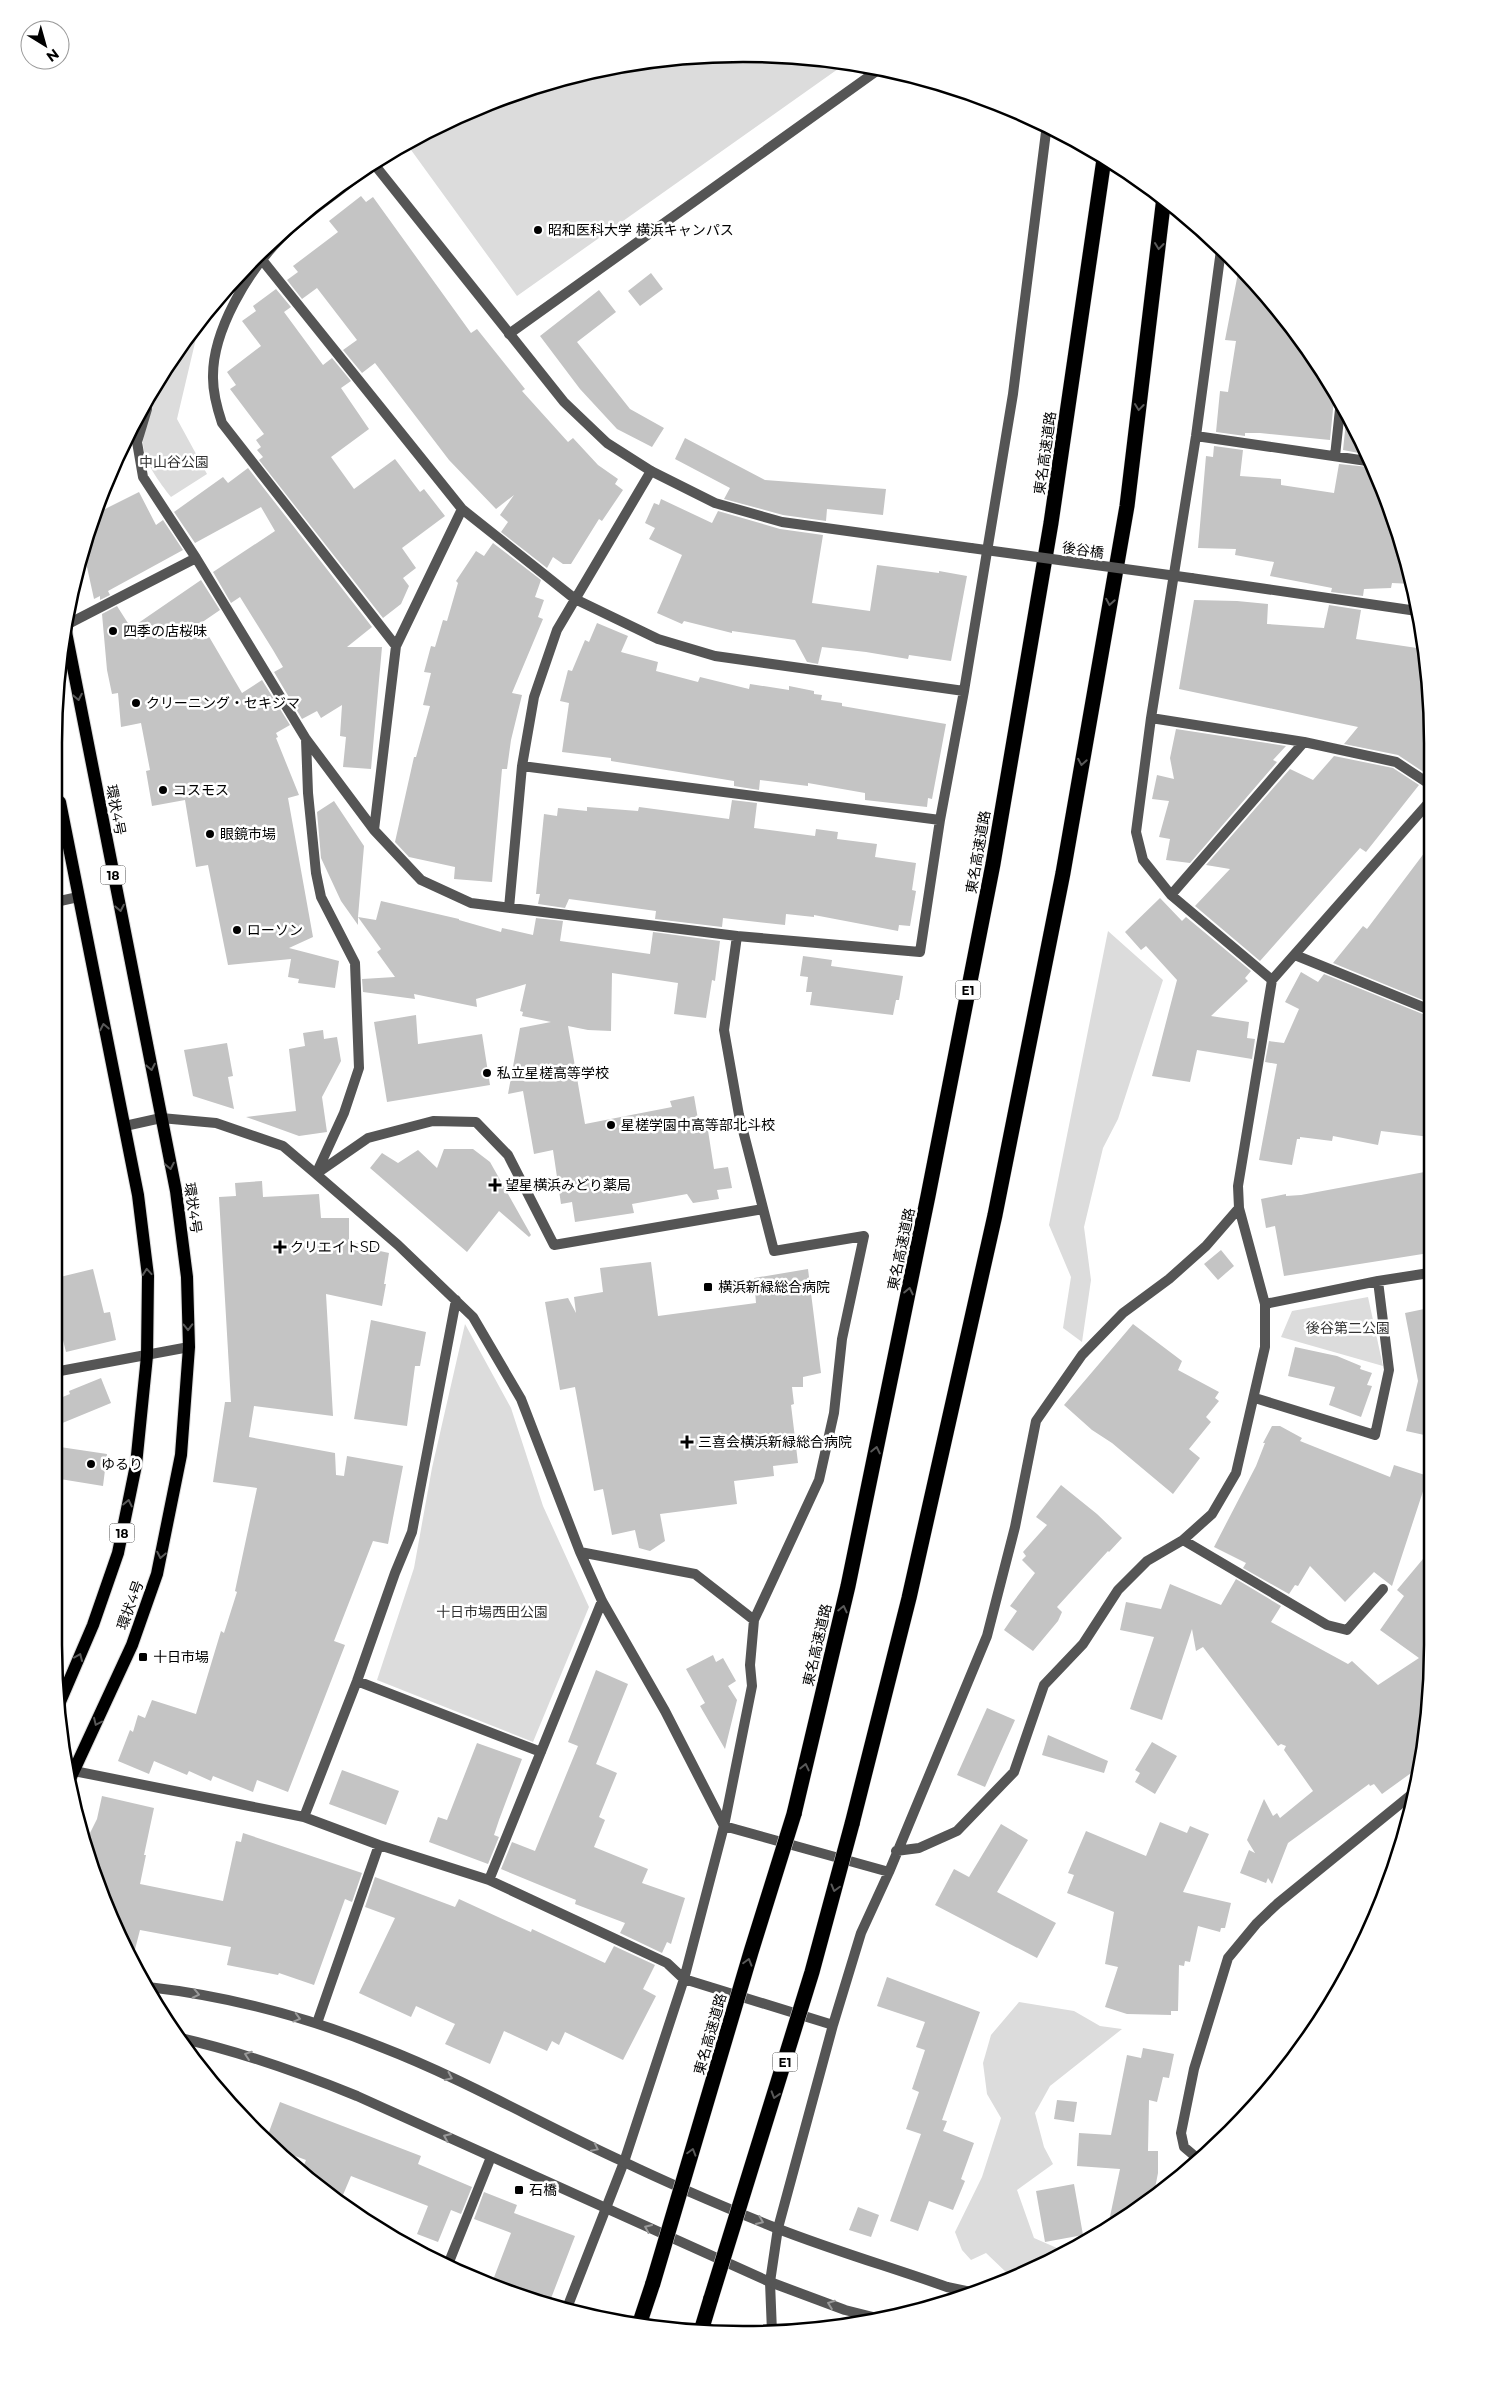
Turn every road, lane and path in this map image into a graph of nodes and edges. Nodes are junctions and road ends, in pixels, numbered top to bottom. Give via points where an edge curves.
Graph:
1 (871, 75) edge
2 (1046, 133) edge
3 (1103, 166) edge
4 (378, 169) edge
5 (1163, 207) edge
6 (1220, 257) edge
7 (263, 261) edge
8 (251, 273) edge
9 (510, 334) junction
10 (1339, 415) edge
11 (142, 425) edge
12 (1196, 436) junction
13 (1335, 456) junction
14 (1362, 460) edge
15 (651, 472) junction
16 (462, 510) junction
17 (196, 558) junction
18 (575, 599) junction
19 (1411, 610) edge
20 (74, 621) edge
21 (396, 646) junction
22 (69, 648) edge
23 (964, 691) junction
24 (1151, 718) junction
25 (306, 739) junction
26 (1304, 742) junction
27 (522, 766) junction
28 (1424, 780) edge
29 (1424, 808) edge
30 (62, 813) edge
31 (940, 820) junction
32 (374, 830) junction
33 (1171, 895) junction
34 (78, 897) junction
35 (62, 901) edge
36 (509, 908) junction
37 (737, 936) junction
38 (1295, 955) junction
39 (1272, 980) junction
40 (1424, 1005) edge
41 (161, 1118) junction
42 (124, 1126) junction
43 (316, 1174) junction
44 (1239, 1208) junction
45 (763, 1209) junction
46 (1424, 1274) edge
47 (1378, 1281) junction
48 (456, 1300) junction
49 (1265, 1304) junction
50 (189, 1347) junction
51 (147, 1356) junction
52 (62, 1371) edge
53 (1255, 1398) junction
54 (1183, 1540) junction
55 (580, 1552) junction
56 (1383, 1589) dead end
57 (602, 1600) junction
58 (754, 1620) junction
59 (357, 1681) junction
60 (64, 1692) edge
61 (541, 1752) junction
62 (75, 1769) edge
63 (76, 1776) edge
64 (1406, 1799) edge
65 (304, 1817) junction
66 (724, 1826) junction
67 (379, 1845) junction
68 (896, 1851) junction
69 (889, 1872) junction
70 (489, 1880) junction
71 (684, 1979) junction
72 (156, 1988) edge
73 (317, 2023) junction
74 (833, 2025) junction
75 (189, 2040) edge
76 (1194, 2156) edge
77 (491, 2157) junction
78 (624, 2162) junction
79 (606, 2210) junction
80 (778, 2228) junction
81 (450, 2259) edge
82 (770, 2282) junction
83 (960, 2290) edge
84 (569, 2302) edge
85 (863, 2314) edge
86 (642, 2318) edge
87 (703, 2324) edge
88 (772, 2325) edge

1 - 9 street
2 - 23 street via 1012,394
86 -> 3 highway, 東名高速道路 / E1, bridge via 794,1814 848,1586 993,864 1051,523
4 - 9 street, 後谷橋
5 -> 87 highway, E1, bridge via 1127,506 1063,872 993,1225 909,1598 852,1824 812,1972
6 - 12 street
7 - 16 street
8 - 21 street via 222,324 212,377 222,423
9 - 15 street, 後谷橋 via 564,402 607,443
10 - 13 street
11 - 17 street via 137,442 143,476
12 - 13 street
12 - 24 street
13 - 14 street
15 - 18 street
15 - 19 street, 後谷橋, bridge via 715,503 782,522
16 - 18 street
16 - 21 street
17 - 20 street
17 - 25 street
18 - 23 street via 658,639 715,656
18 - 27 street via 557,630 534,697
21 - 32 street
22 -> 41 main road, 環状4号 / 18
23 - 31 street
24 - 26 street
24 - 33 street via 1136,832 1143,860
25 - 32 street
25 - 43 street via 310,812 321,897 355,963 359,1068 344,1113
26 - 28 street via 1396,762
26 - 33 street
27 - 31 street
27 - 36 street
29 - 38 street
30 - 34 main road, 環状4号 / 18
31 - 37 street via 920,952
32 - 36 street via 420,880 471,903
33 - 39 street
34 - 35 street
42 -> 34 main road, 環状4号 / 18
36 - 37 street
37 - 45 street via 724,1030 738,1115
38 - 39 street
38 - 40 street
39 - 44 street via 1238,1186
41 - 42 street
41 - 43 street via 216,1123 283,1146
41 -> 50 main road, 環状4号 / 18 via 176,1191 187,1277
51 -> 42 main road, 環状4号 / 18 via 148,1276 138,1195
43 - 45 street via 368,1138 433,1122 476,1122 508,1154 554,1244
43 - 48 street
44 - 49 street
44 - 68 street via 1206,1246 1123,1313 1082,1355 1036,1421 1015,1527 987,1636
45 - 58 street via 774,1251 864,1236 842,1339 834,1413 819,1480
46 - 47 street
47 - 49 street
47 - 53 street via 1389,1370 1375,1436
48 - 55 street via 473,1317 521,1399
48 - 59 street via 412,1532
49 - 53 street via 1266,1347
50 - 51 street
50 -> 62 main road, 環状4号 / 18 via 181,1455 157,1574 132,1646
51 - 52 street
60 -> 51 main road, 環状4号 / 18 via 93,1625 118,1553 136,1465
53 - 54 street via 1236,1473 1212,1514
54 - 56 street via 1305,1614 1346,1630
54 - 68 street via 1147,1561 1118,1590 1083,1644 1044,1685 1014,1772 1009,1778 957,1831 919,1848
55 - 57 street
55 - 58 street via 695,1574
57 - 61 street
57 - 66 street via 665,1711
58 - 66 street via 750,1665 752,1686
59 - 61 street
59 - 65 street
61 - 70 street
63 - 65 street
64 - 76 street via 1277,1904 1228,1958 1194,2069 1181,2133 1184,2147
65 - 67 street
66 - 69 street
66 - 71 street
67 - 70 street
67 - 73 street
68 - 69 street
69 - 74 street via 861,1933
70 - 71 street via 667,1963
71 - 74 street
71 - 78 street
72 -> 73 street via 184,1991
73 -> 78 street via 382,2047
74 - 80 street
77 -> 75 street via 296,2071 231,2049
77 - 79 street
77 - 81 street
78 - 79 street
78 -> 80 street
82 -> 79 street
79 - 84 street
80 - 82 street
80 - 83 street
85 -> 82 street
82 - 88 street

